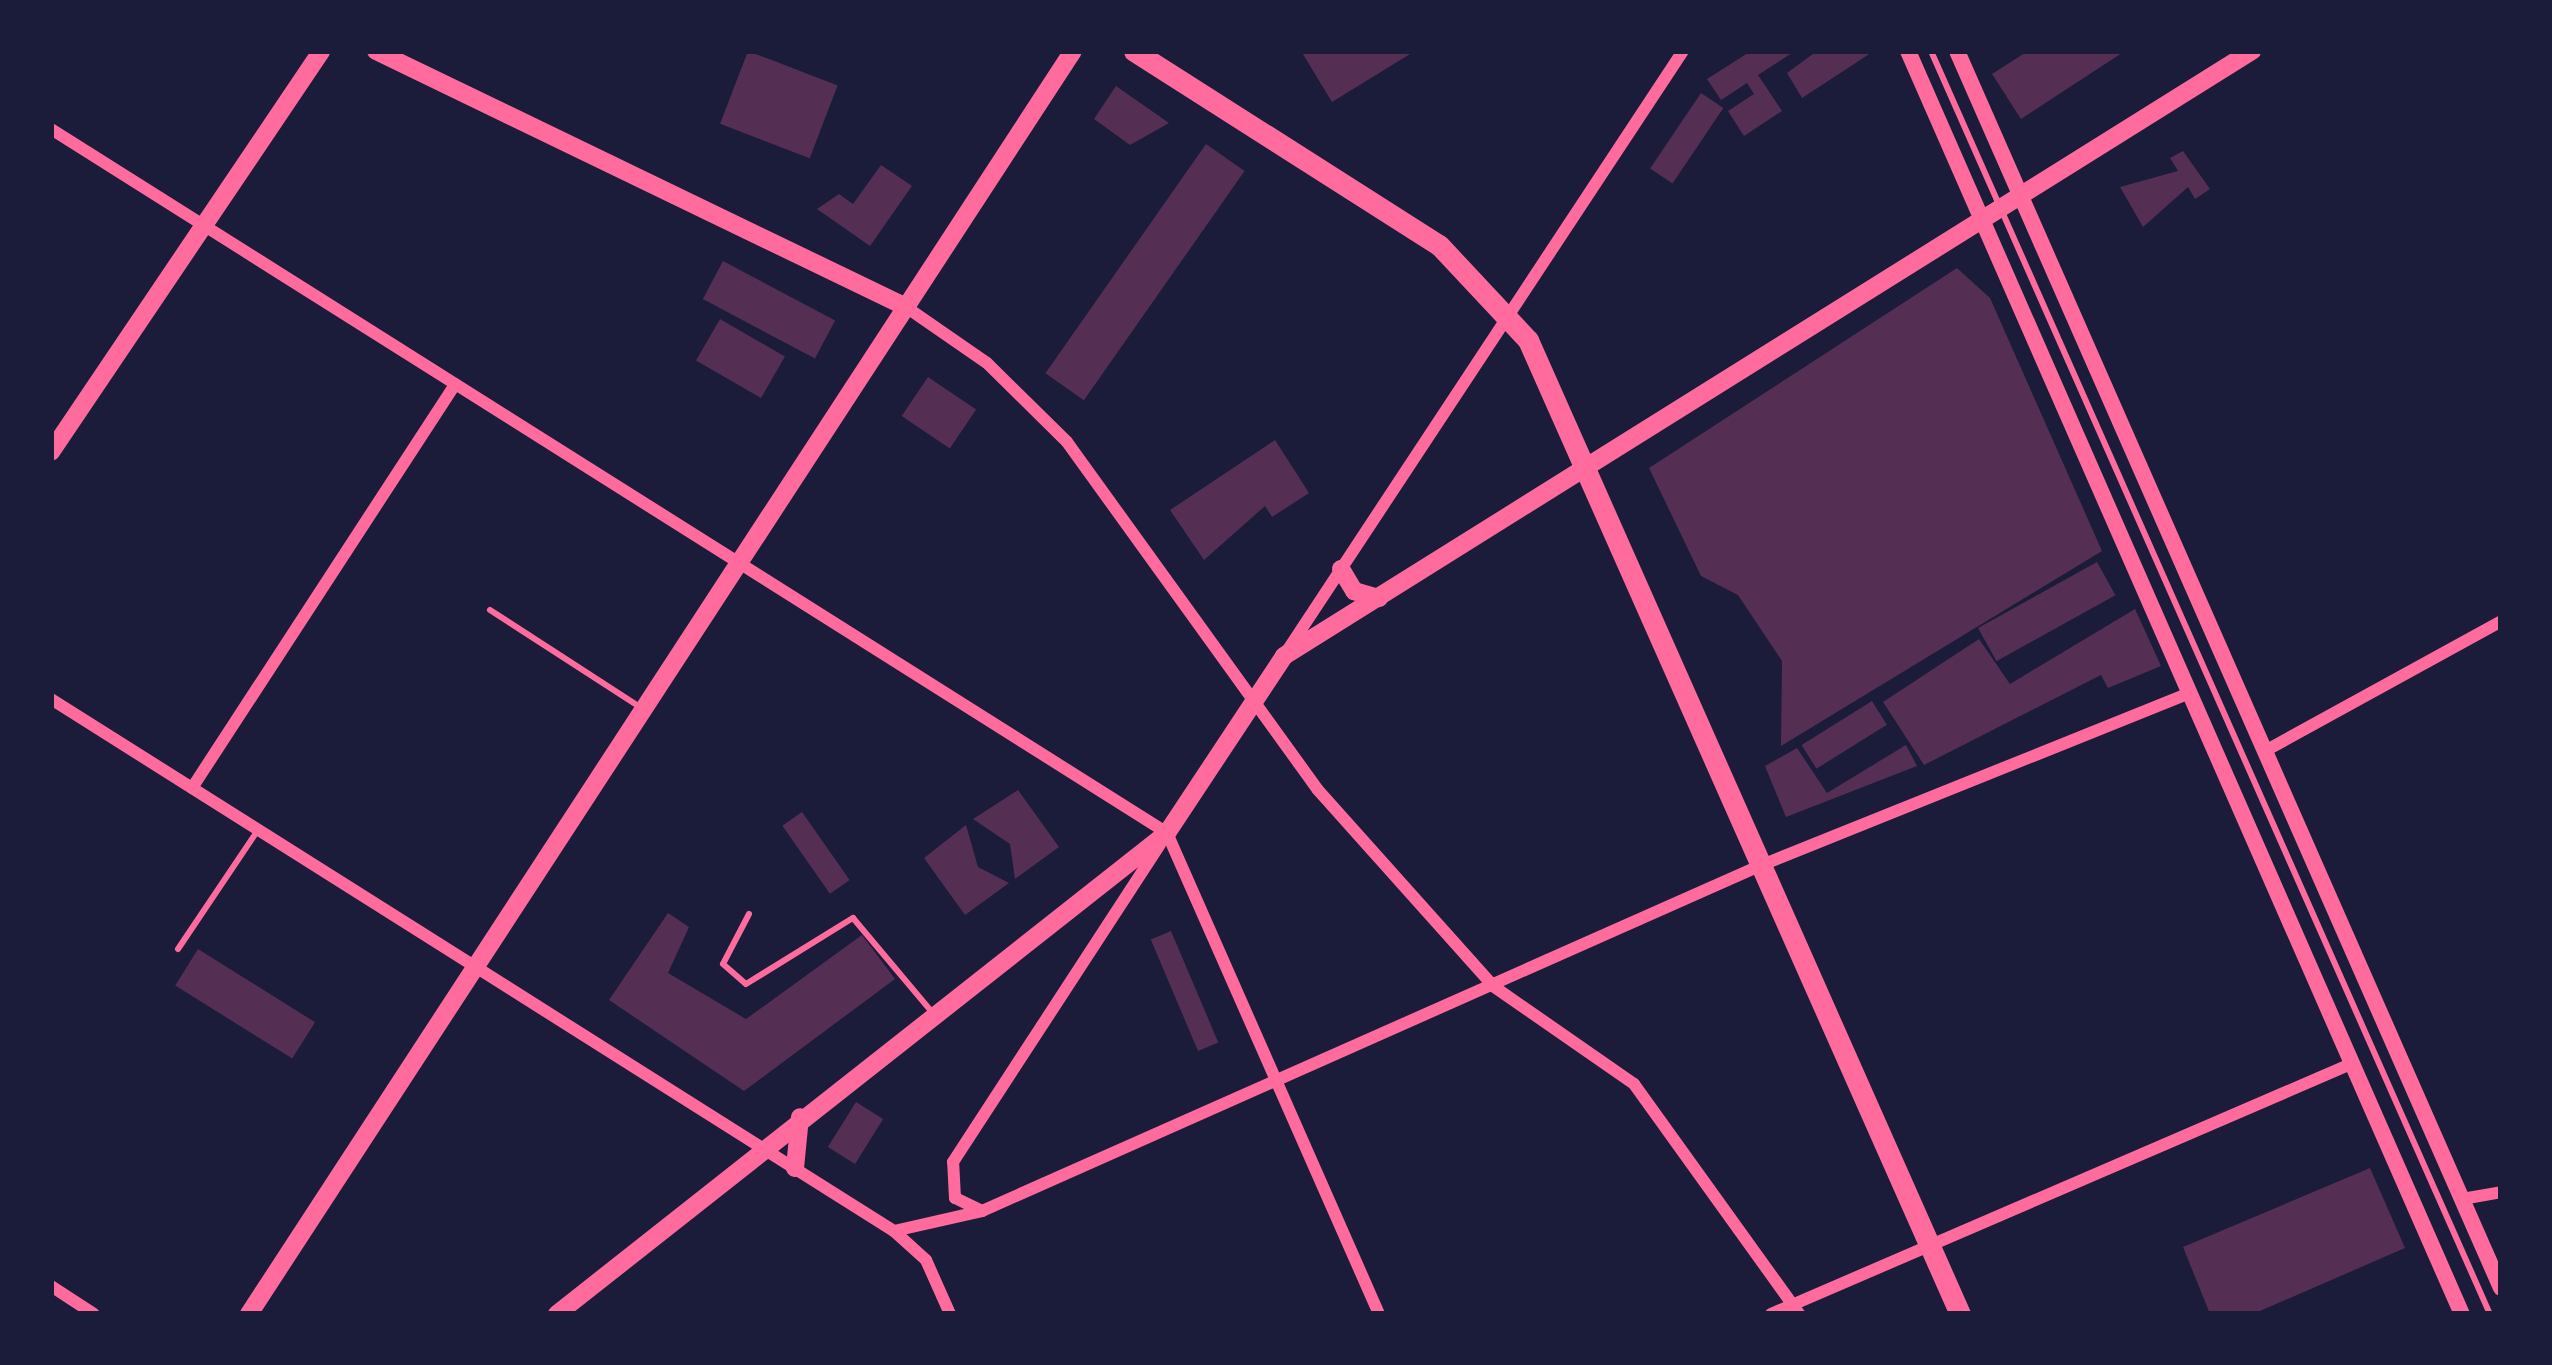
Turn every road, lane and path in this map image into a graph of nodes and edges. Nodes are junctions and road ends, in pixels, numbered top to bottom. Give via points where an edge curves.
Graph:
1 (321, 51) edge
2 (376, 51) edge
3 (1072, 51) edge
4 (1134, 51) edge
5 (1683, 51) edge
6 (1908, 51) edge
7 (1930, 51) edge
8 (1957, 51) edge
9 (2252, 51) edge
10 (51, 129) edge
11 (2024, 200) junction
12 (2003, 212) junction
13 (203, 225) junction
14 (1981, 226) junction
15 (906, 307) junction
16 (1509, 314) junction
17 (455, 384) junction
18 (51, 452) edge
19 (1592, 466) junction
20 (739, 563) junction
21 (1341, 569) junction
22 (1379, 598) junction
23 (490, 610) dead end
24 (2501, 621) edge
25 (1284, 656) junction
26 (2189, 693) junction
27 (51, 699) edge
28 (1256, 699) junction
29 (644, 709) junction
30 (2265, 751) junction
31 (192, 788) junction
32 (259, 830) junction
33 (1167, 833) junction
34 (1756, 867) junction
35 (749, 914) dead end
36 (178, 949) dead end
37 (475, 967) junction
38 (1493, 986) junction
39 (932, 1012) junction
40 (2351, 1064) junction
41 (1276, 1087) junction
42 (806, 1108) junction
43 (758, 1146) junction
44 (795, 1168) junction
45 (2501, 1192) edge
46 (2462, 1199) junction
47 (982, 1211) junction
48 (894, 1231) junction
49 (1929, 1245) junction
50 (51, 1286) edge
51 (2501, 1288) edge
52 (1796, 1309) edge
53 (94, 1314) edge
54 (249, 1314) edge
55 (557, 1314) edge
56 (950, 1314) edge
57 (1379, 1314) edge
58 (1771, 1314) edge
59 (1960, 1314) edge
60 (2462, 1314) edge
61 (2490, 1314) edge

1 - 13 main road
2 - 15 main road
3 - 15 main road
4 - 16 main road via 1438,245
5 - 16 street
6 - 14 street
7 - 12 lane
8 - 11 street
9 - 11 main road
10 - 13 street
11 - 12 main road
11 - 30 street
12 - 14 main road
12 - 61 lane
13 - 17 street
13 - 18 main road
14 - 19 main road
14 - 26 street
15 - 20 main road
15 - 28 street via 1054,428
16 - 19 main road
16 - 21 street
17 - 20 street
17 - 31 street
19 - 22 main road
19 - 34 main road
20 - 29 main road
20 - 33 street
21 - 22 main road via 1354,591
21 - 25 street
22 - 25 main road
23 - 29 lane
24 - 30 street
25 - 28 main road
26 - 34 street
26 - 40 street
27 - 31 street
28 - 33 main road
28 - 38 street via 1318,790
29 - 37 main road
30 - 46 street
31 - 32 street
32 - 36 lane
32 - 37 street
33 - 39 main road
33 - 41 street
33 - 47 street via 953,1162 955,1198
34 - 38 street
34 - 49 main road
35 - 39 lane via 723,964 746,984 853,918
37 - 43 street
37 - 54 main road
38 - 41 street
38 - 52 street via 1634,1084
39 - 42 main road
40 - 49 street
40 - 60 street
41 - 47 street
41 - 57 street
42 - 43 main road
42 - 44 main road via 791,1137
43 - 44 street
43 - 55 main road
44 - 48 street
45 - 46 street
46 - 51 street
47 - 48 street
48 - 56 street via 926,1260
49 - 52 street
49 - 59 main road
50 - 53 street
52 - 58 street

